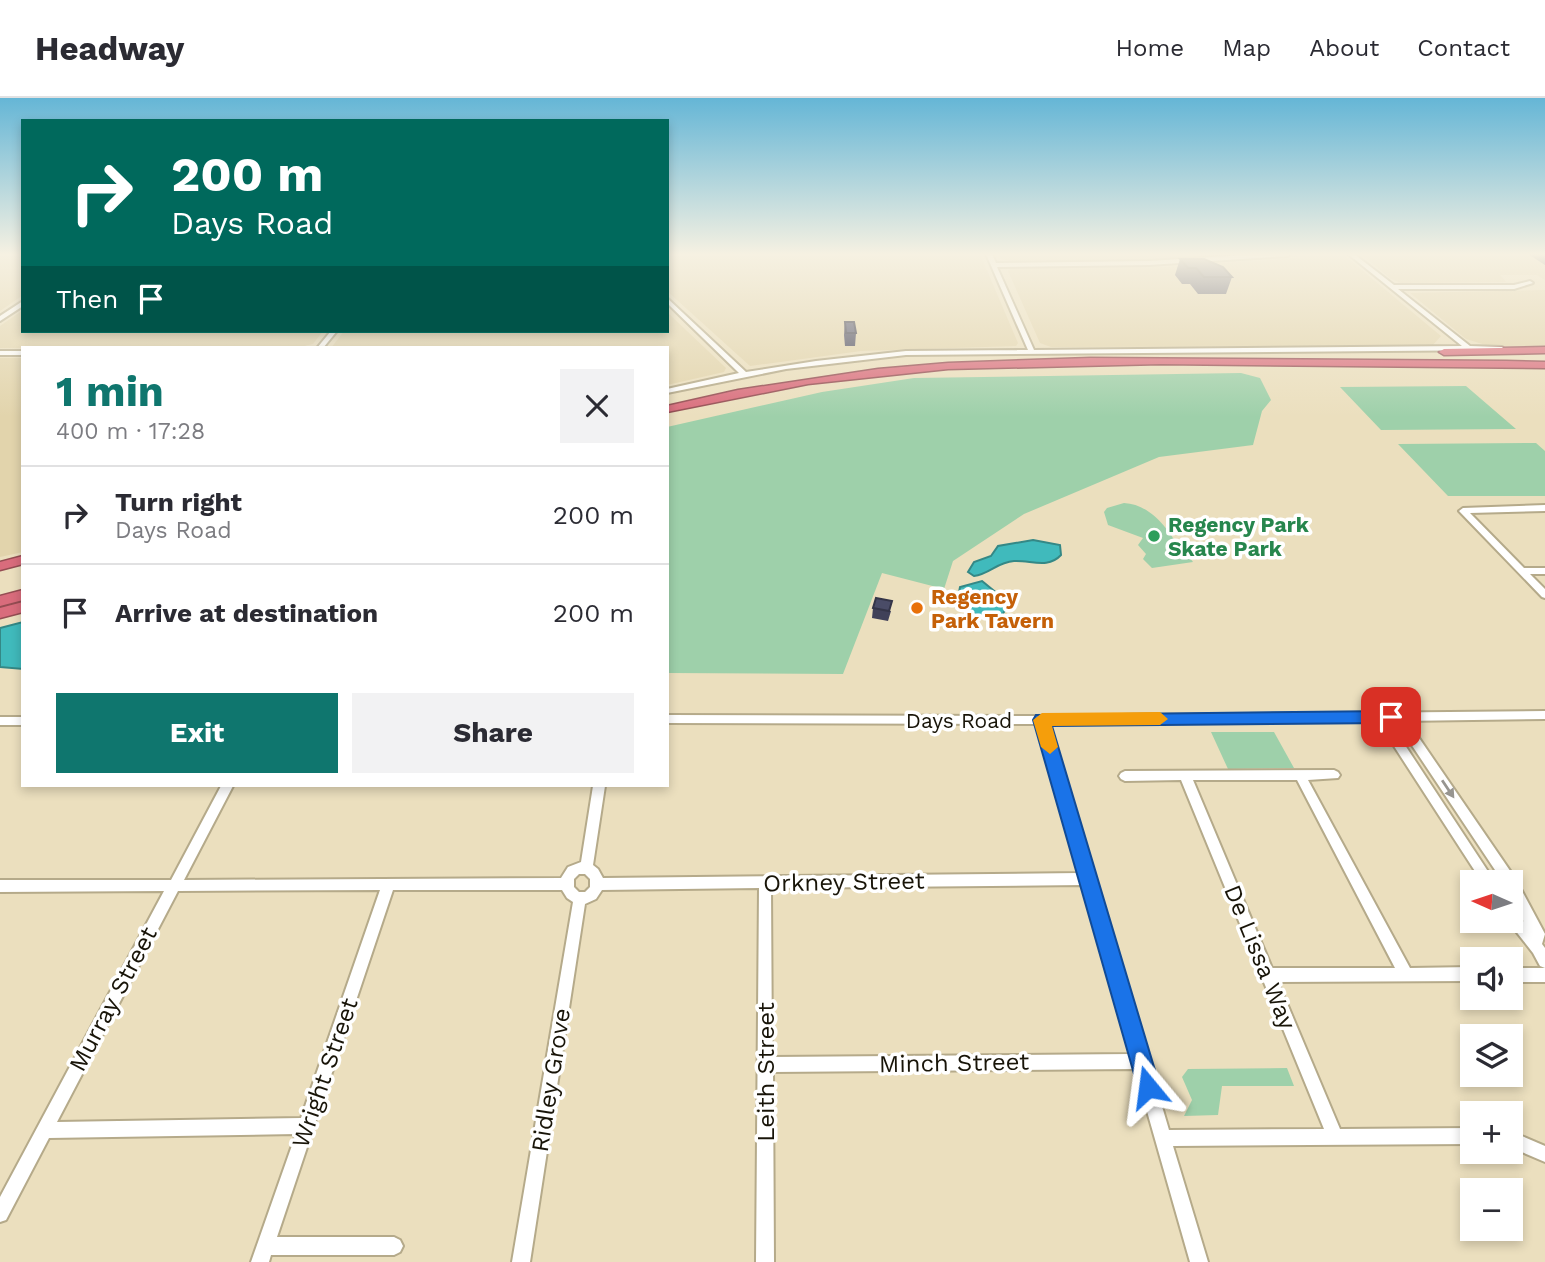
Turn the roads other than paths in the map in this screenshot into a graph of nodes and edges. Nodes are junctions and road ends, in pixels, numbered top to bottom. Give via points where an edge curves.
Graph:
1 (15, 308) edge
2 (676, 308) edge
3 (1013, 308) edge
4 (1419, 308) edge
5 (0, 319) edge
6 (1468, 348) junction
7 (1031, 349) junction
8 (1545, 349) edge
9 (0, 353) edge
10 (21, 353) edge
11 (1379, 354) junction
12 (1545, 357) edge
13 (1363, 363) junction
14 (1545, 365) edge
15 (743, 373) junction
16 (1545, 374) edge
17 (669, 391) edge
18 (669, 400) edge
19 (669, 409) edge
20 (1545, 508) edge
21 (21, 561) edge
22 (0, 566) edge
23 (1522, 571) junction
24 (1545, 571) edge
25 (21, 584) edge
26 (0, 589) edge
27 (1545, 595) edge
28 (21, 596) edge
29 (0, 601) edge
30 (21, 608) edge
31 (0, 613) edge
32 (1545, 715) edge
33 (1391, 717) junction
34 (669, 719) edge
35 (1042, 720) junction
36 (0, 721) edge
37 (21, 721) edge
38 (1411, 764) junction
39 (1432, 765) junction
40 (1300, 775) junction
41 (1334, 775) dead end
42 (1125, 776) dead end
43 (1185, 776) junction
44 (226, 787) edge
45 (599, 787) edge
46 (586, 868) junction
47 (1481, 870) edge
48 (1502, 870) edge
49 (1089, 879) junction
50 (765, 882) junction
51 (390, 884) junction
52 (566, 884) junction
53 (598, 884) junction
54 (173, 885) junction
55 (0, 886) edge
56 (580, 897) junction
57 (1523, 906) edge
58 (1522, 933) edge
59 (1536, 943) junction
60 (1545, 961) edge
61 (1406, 974) junction
62 (1267, 975) junction
63 (1460, 975) edge
64 (1523, 975) edge
65 (1545, 975) edge
66 (1141, 1061) junction
67 (767, 1065) junction
68 (306, 1126) junction
69 (45, 1130) junction
70 (1460, 1136) edge
71 (1164, 1138) junction
72 (1336, 1139) junction
73 (1523, 1145) edge
74 (1545, 1154) edge
75 (0, 1214) edge
76 (394, 1246) dead end
77 (263, 1254) edge
78 (521, 1262) edge
79 (765, 1262) edge
80 (1199, 1262) edge

1 - 5 street
2 - 15 street
3 - 7 street
4 - 6 street
6 - 7 street
6 - 8 street
7 - 15 street via 893,354
8 - 11 highway
9 - 10 street
11 - 12 highway
11 - 18 highway via 1035,355 879,362 799,372
13 - 14 highway
13 - 16 highway
13 - 19 highway via 1162,360 901,367 767,385
15 - 17 street
20 - 23 street via 1463,511
21 - 22 highway
23 - 24 street
23 - 27 street
25 - 26 highway
28 - 29 highway
30 - 31 highway
32 - 33 street, Days Road
33 - 35 street, Days Road
33 - 38 street via 1394,737
33 - 39 street via 1413,737
34 - 35 street, Days Road
35 - 49 street
36 - 37 street
38 - 39 street
38 - 47 street
39 -> 48 street
40 - 41 street
40 - 43 street
40 - 61 street
42 - 43 street
43 - 62 street, De Lissa Way
44 - 54 street, Murray Street
45 - 46 street
46 - 52 street via 572,873
46 - 53 street via 597,875
49 - 50 street, Orkney Street
49 - 66 street
50 - 53 street, Orkney Street
50 - 67 street, Leith Street
51 - 52 street
51 - 54 street
51 - 68 street, Wright Street
52 - 56 street via 568,892
53 - 56 street via 594,892
54 - 55 street
54 - 69 street, Murray Street
56 - 78 street, Ridley Grove
57 - 59 street via 1538,934
58 - 59 street
59 - 60 street
61 - 62 street
61 - 63 street
62 - 72 street, De Lissa Way
64 - 65 street
66 - 67 street, Minch Street
66 - 71 street
67 - 79 street, Leith Street
68 - 69 street
68 - 77 street, Wright Street
69 - 75 street, Murray Street
70 - 72 street
71 - 72 street
71 - 80 street
73 - 74 street
76 - 77 street

